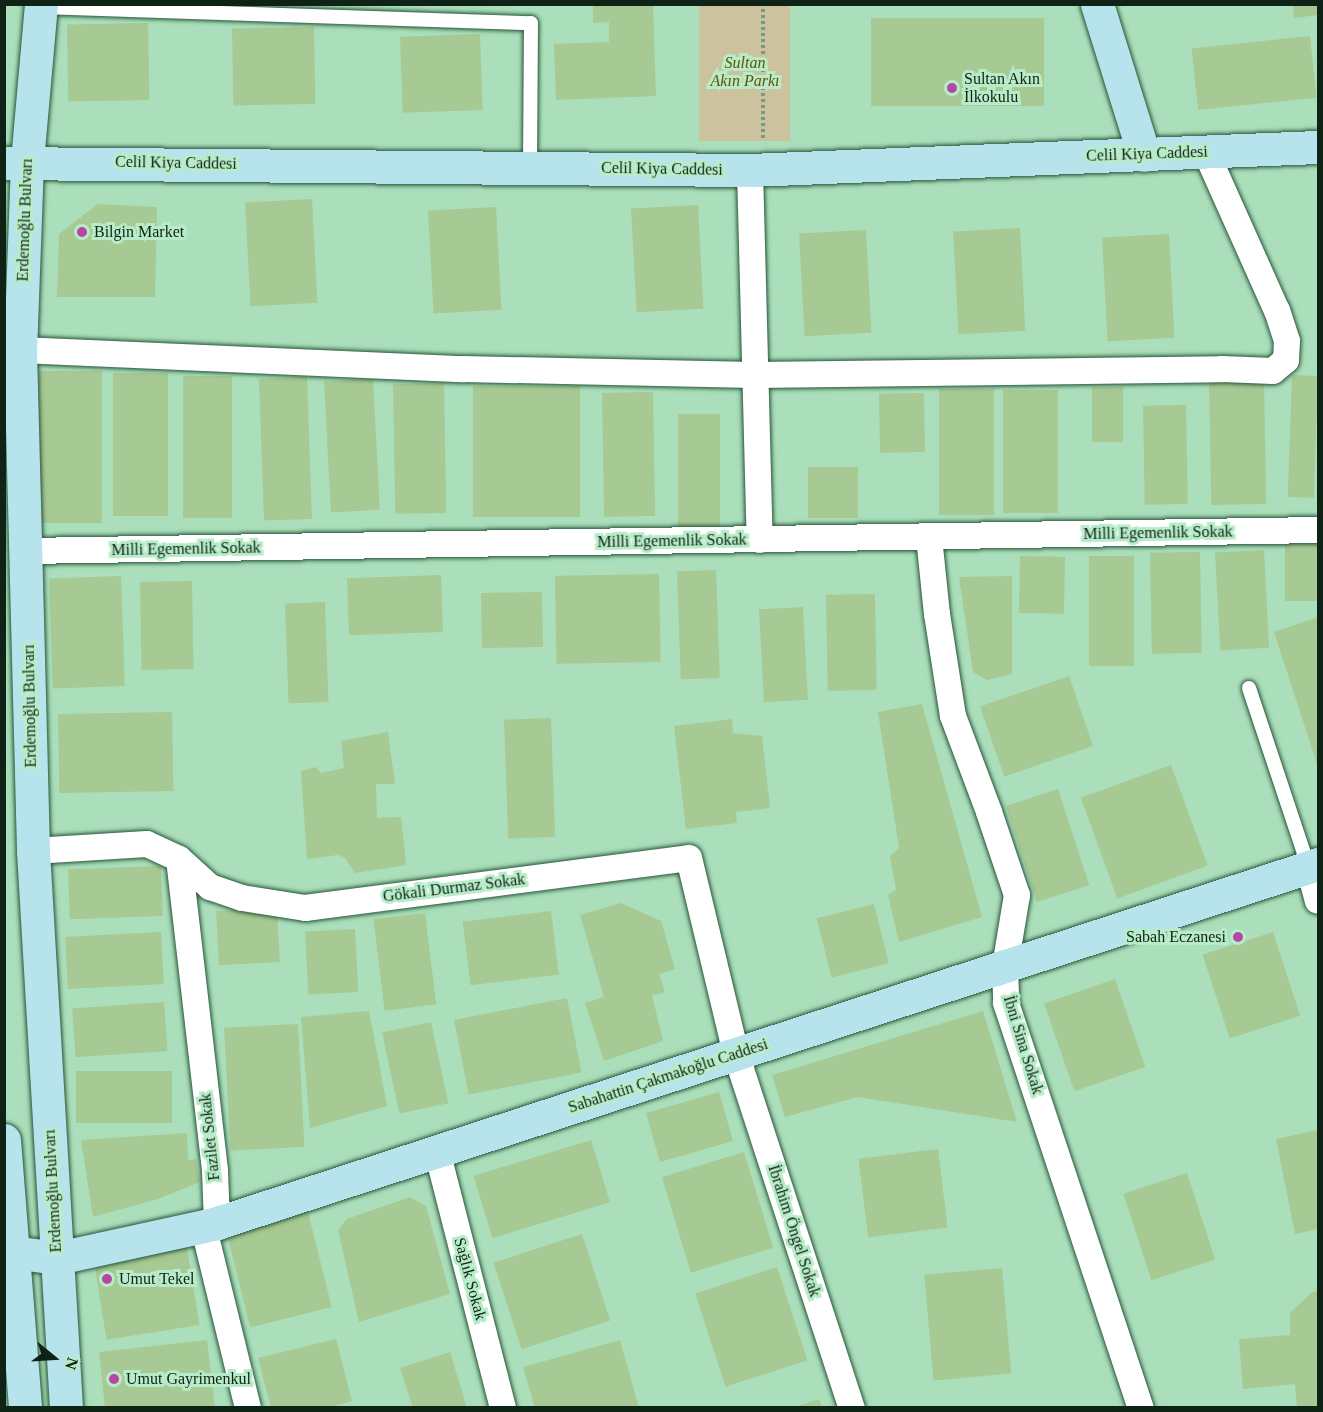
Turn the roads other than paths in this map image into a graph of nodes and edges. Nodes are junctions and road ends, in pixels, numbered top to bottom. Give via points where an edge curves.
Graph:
1 (1097, 4) edge
2 (40, 6) edge
3 (1318, 147) edge
4 (1206, 152) junction
5 (1144, 154) junction
6 (16, 163) edge
7 (530, 167) junction
8 (756, 170) junction
9 (20, 350) junction
10 (754, 375) junction
11 (1318, 530) edge
12 (930, 537) junction
13 (760, 540) junction
14 (26, 552) junction
15 (1249, 688) dead end
16 (33, 851) junction
17 (179, 859) junction
18 (1314, 866) edge
19 (1318, 901) edge
20 (1005, 967) junction
21 (736, 1054) junction
22 (4, 1140) edge
23 (437, 1151) junction
24 (217, 1223) junction
25 (12, 1252) junction
26 (57, 1258) junction
27 (25, 1407) edge
28 (66, 1407) edge
29 (248, 1407) edge
30 (503, 1407) edge
31 (852, 1407) edge
32 (1141, 1407) edge

1 - 5 street
2 - 6 street, Erdemoğlu Bulvarı
2 - 7 lane via 531,22
3 - 4 street, Celil Kiya Caddesi
4 - 5 street, Celil Kiya Caddesi
4 - 10 street via 1287,341 1286,360 1273,370
5 - 8 street, Celil Kiya Caddesi
6 - 7 street, Celil Kiya Caddesi
6 - 9 street, Erdemoğlu Bulvarı
7 - 8 street, Celil Kiya Caddesi
8 - 10 street
9 - 10 street via 463,369
9 - 14 street, Erdemoğlu Bulvarı
10 - 13 street
11 - 12 street, Milli Egemenlik Sokak
12 - 13 street, Milli Egemenlik Sokak
12 - 20 street, İbni Sina Sokak via 952,716 1017,895
13 - 14 street, Milli Egemenlik Sokak
14 - 16 street, Erdemoğlu Bulvarı
15 - 18 lane
16 - 17 street, Gökali Durmaz Sokak via 147,844
16 - 26 street, Erdemoğlu Bulvarı
17 - 21 street, Gökali Durmaz Sokak via 210,887 242,898 304,908 690,858
17 - 24 street, Fazilet Sokak via 215,1171
18 - 19 street
18 - 20 street, Sabahattin Çakmakoğlu Caddesi
20 - 21 street, Sabahattin Çakmakoğlu Caddesi
20 - 32 street, İbni Sina Sokak via 1006,1003
21 - 23 street, Sabahattin Çakmakoğlu Caddesi
21 - 31 street, İbrahim Öngel Sokak
22 - 25 street
23 - 24 street, Sabahattin Çakmakoğlu Caddesi
23 - 30 street, Sağlık Sokak
24 - 26 street, Sabahattin Çakmakoğlu Caddesi
24 - 29 street, Fazilet Sokak via 206,1237
25 - 26 street, Sabahattin Çakmakoğlu Caddesi
25 - 27 street
26 - 28 street, Erdemoğlu Bulvarı

